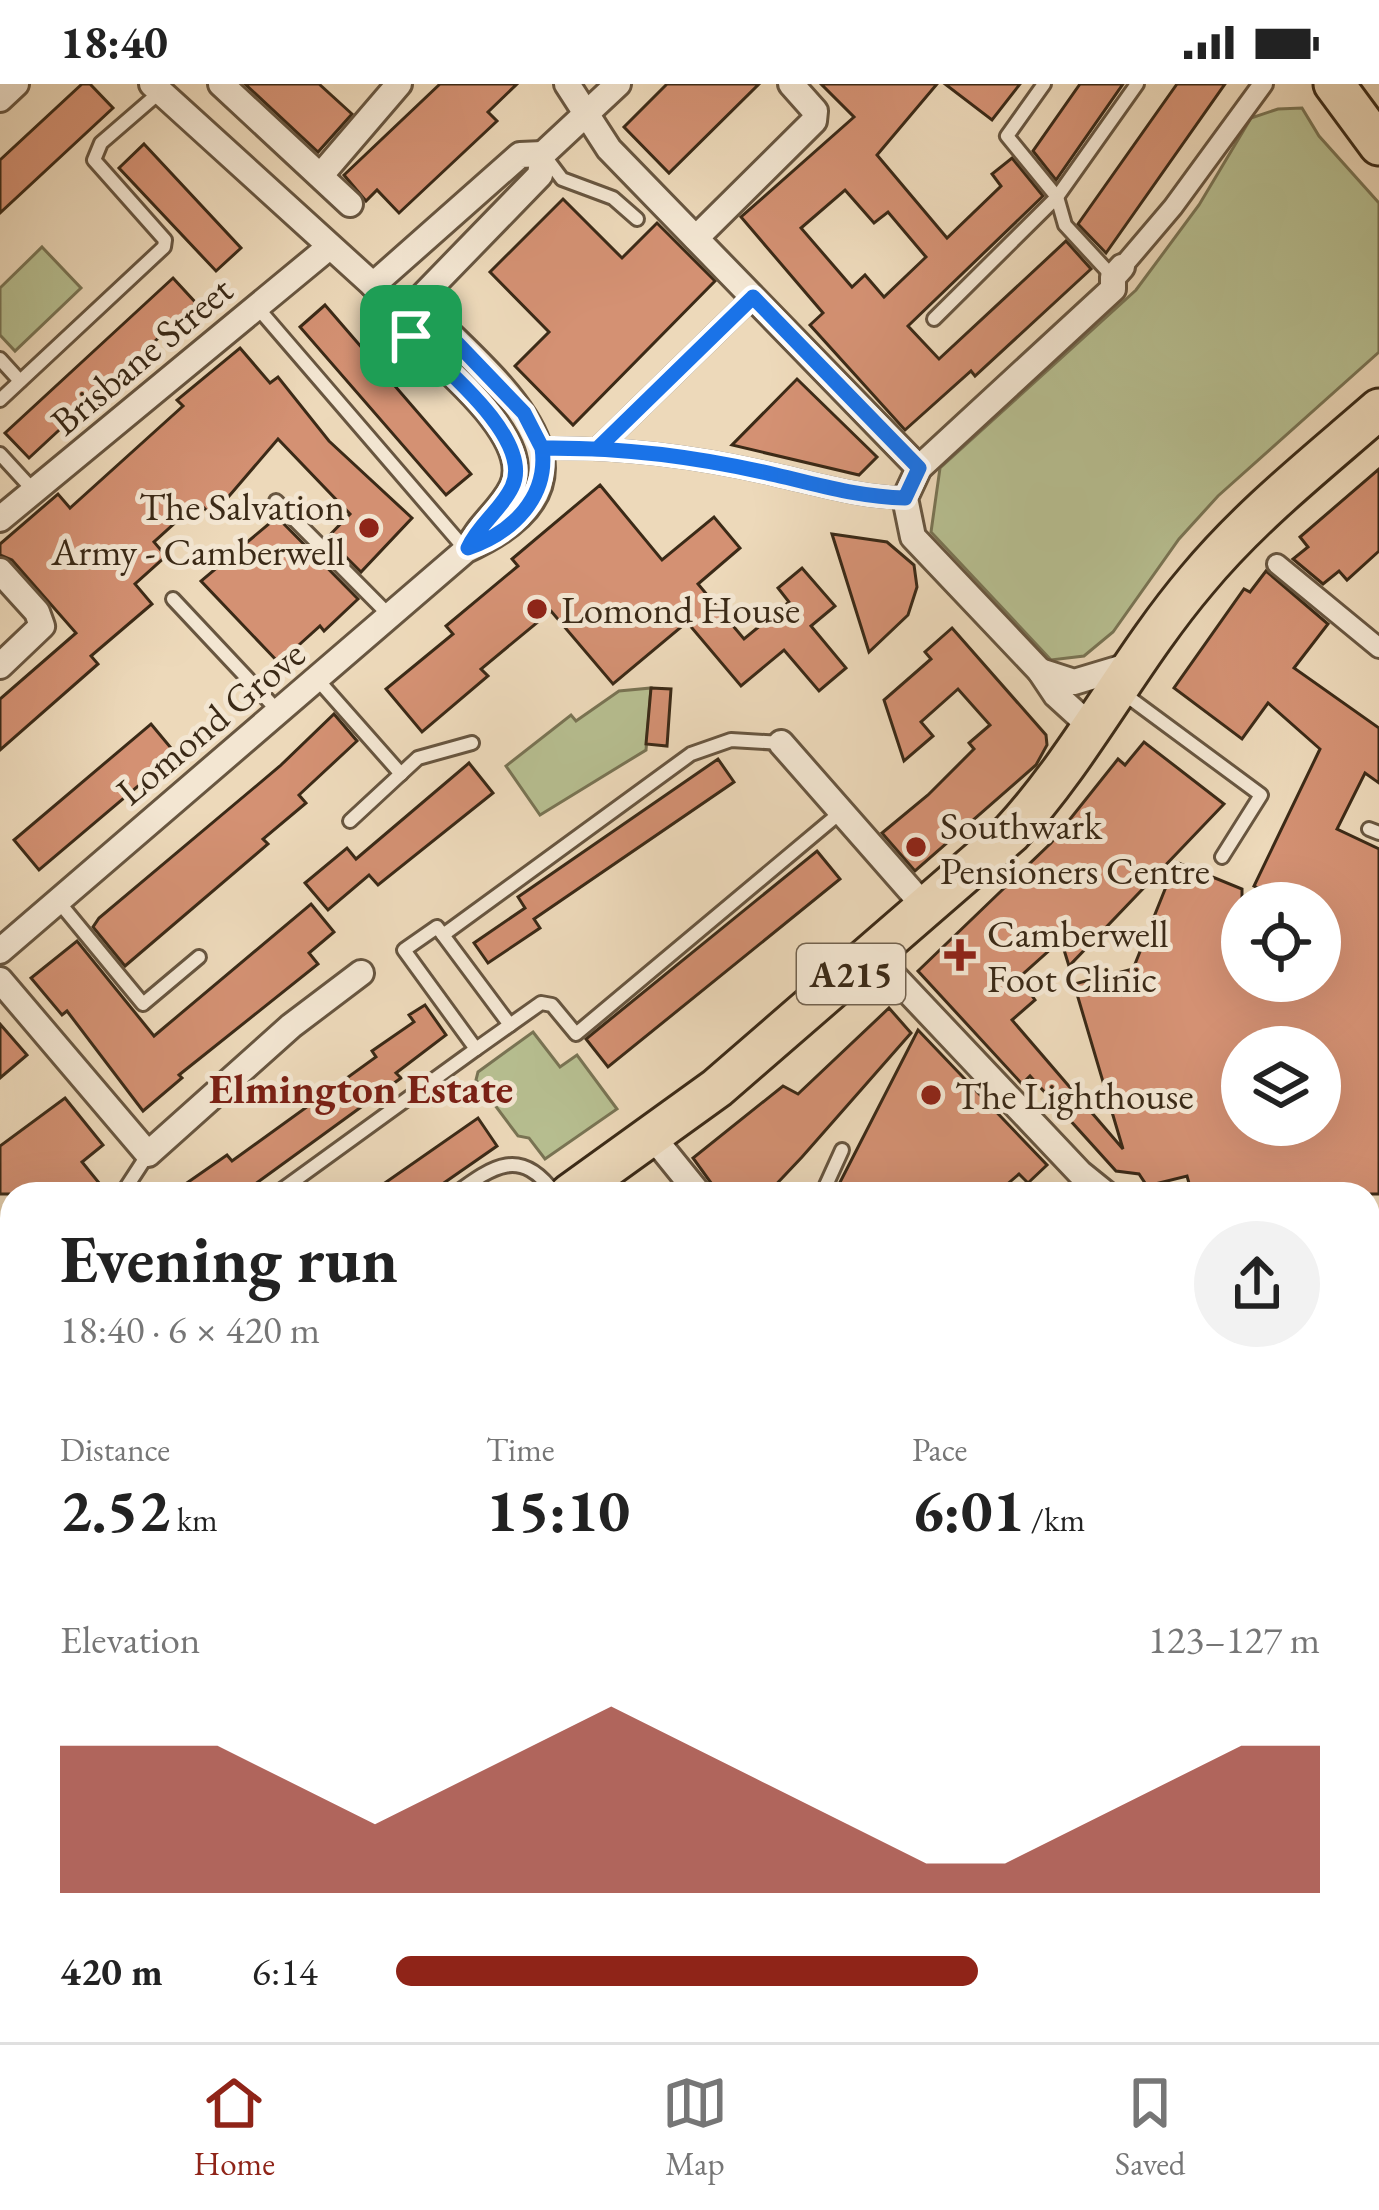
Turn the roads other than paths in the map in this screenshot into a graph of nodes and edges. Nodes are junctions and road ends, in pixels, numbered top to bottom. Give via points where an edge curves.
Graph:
1 (16, 84) edge
2 (220, 84) edge
3 (399, 84) edge
4 (568, 84) edge
5 (618, 84) edge
6 (790, 84) edge
7 (1044, 84) edge
8 (1137, 84) edge
9 (1263, 84) edge
10 (1334, 84) edge
11 (156, 88) edge
12 (0, 99) edge
13 (584, 113) junction
14 (1376, 136) edge
15 (543, 154) junction
16 (321, 175) junction
17 (1057, 197) junction
18 (350, 204) dead end
19 (637, 219) dead end
20 (696, 238) junction
21 (328, 248) junction
22 (1118, 272) junction
23 (373, 285) junction
24 (753, 297) junction
25 (256, 306) junction
26 (405, 314) junction
27 (934, 319) dead end
28 (0, 359) edge
29 (20, 381) junction
30 (0, 400) edge
31 (1379, 410) edge
32 (542, 448) junction
33 (597, 449) junction
34 (0, 454) edge
35 (919, 468) junction
36 (34, 491) junction
37 (905, 498) junction
38 (276, 501) dead end
39 (0, 519) edge
40 (467, 549) junction
41 (1277, 564) dead end
42 (0, 571) edge
43 (173, 599) dead end
44 (390, 616) junction
45 (1379, 648) edge
46 (0, 666) edge
47 (1040, 671) junction
48 (317, 679) junction
49 (1109, 699) junction
50 (278, 712) junction
51 (472, 743) dead end
52 (781, 743) joint
53 (401, 774) junction
54 (842, 811) junction
55 (350, 821) dead end
56 (1222, 857) dead end
57 (58, 900) junction
58 (926, 908) junction
59 (443, 935) junction
60 (0, 952) edge
61 (874, 954) junction
62 (199, 957) dead end
63 (361, 973) dead end
64 (0, 980) edge
65 (510, 1024) junction
66 (476, 1049) junction
67 (652, 1136) junction
68 (842, 1150) dead end
69 (148, 1154) junction
70 (133, 1182) edge
71 (293, 1182) edge
72 (472, 1182) edge
73 (545, 1182) edge
74 (587, 1182) edge
75 (689, 1182) edge
76 (827, 1182) edge
77 (1091, 1182) edge

1 - 12 street
2 - 16 street
3 - 16 street
4 - 13 street
5 - 13 street
6 - 20 street via 814,121
7 - 17 lane via 1006,136
8 - 17 lane
9 - 22 street
10 - 14 main road
11 - 21 street
11 - 29 lane via 101,142 94,160 164,247
13 - 15 street
13 - 20 street
15 - 19 lane via 562,179 613,198
15 - 23 street via 520,155
15 - 26 street via 540,175
16 - 18 street
17 - 22 lane via 1065,225
17 - 27 lane
20 - 24 street
21 - 23 street
21 - 25 street, Brisbane Street
22 - 35 street via 1114,290
23 - 26 street
24 - 33 street
24 - 35 street
25 - 36 street, Brisbane Street
25 - 40 lane
26 - 32 street via 431,316 524,413
26 - 40 street, Lomond Grove via 411,336 492,418 516,459 510,491
28 - 29 lane
29 - 30 lane
31 - 49 main road, A215 via 1230,543
32 - 33 street
32 - 40 street, Lomond Grove via 537,493 499,534
33 - 37 street
34 - 36 lane
35 - 37 street
36 - 39 street, Brisbane Street
37 - 47 street via 914,537
38 - 44 lane
40 - 44 street, Lomond Grove
41 - 45 street
42 - 46 street via 42,626
43 - 50 lane
44 - 48 street, Lomond Grove
47 - 49 street
47 - 49 street via 1055,694
48 - 50 street, Lomond Grove
48 - 53 lane
49 - 56 lane via 1261,795
49 - 58 main road, A215 via 1032,810
50 - 57 street, Lomond Grove
51 - 53 lane via 418,758
52 - 54 street
52 - 59 lane via 731,740 691,754
53 - 55 lane
54 - 58 street
54 - 65 lane via 576,1034 547,1002
57 - 60 street, Lomond Grove
57 - 62 lane via 143,1004
58 - 61 main road, A215
59 - 65 lane
59 - 66 lane via 436,927 404,950
61 - 67 main road, A215
61 - 77 street
63 - 69 street
64 - 69 street
65 - 66 lane
66 - 71 lane
67 - 74 main road, A215
67 - 75 street
68 - 76 lane
69 - 70 lane
72 - 73 lane via 512,1164

